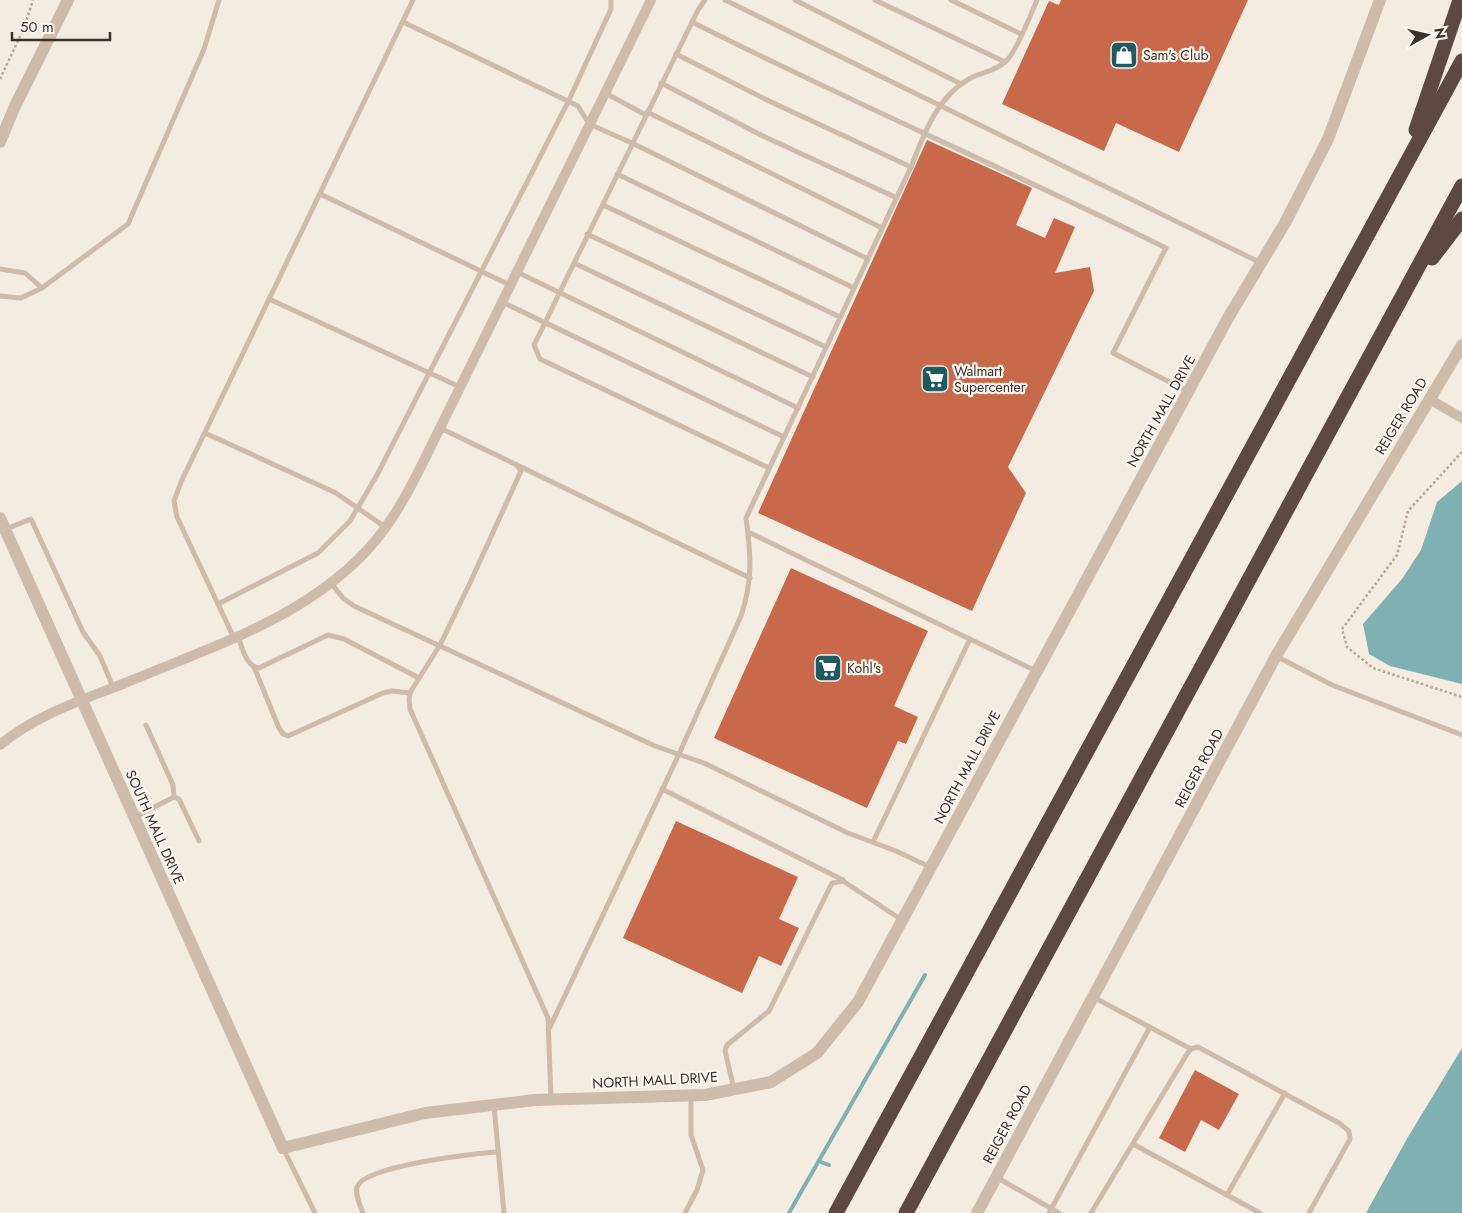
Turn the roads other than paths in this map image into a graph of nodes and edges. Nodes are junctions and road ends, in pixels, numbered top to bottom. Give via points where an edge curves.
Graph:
1 (68, 0) edge
2 (219, 0) edge
3 (413, 0) edge
4 (611, 0) edge
5 (651, 0) edge
6 (705, 0) edge
7 (724, 0) edge
8 (795, 0) edge
9 (875, 0) edge
10 (951, 0) edge
11 (1028, 0) edge
12 (1380, 0) edge
13 (1460, 0) edge
14 (1037, 2) edge
15 (403, 22) junction
16 (692, 22) junction
17 (1021, 34) junction
18 (676, 54) junction
19 (1462, 61) edge
20 (1005, 62) junction
21 (661, 83) junction
22 (961, 84) junction
23 (604, 93) junction
24 (568, 102) junction
25 (940, 106) junction
26 (646, 114) junction
27 (589, 124) junction
28 (924, 134) junction
29 (0, 142) edge
30 (632, 143) junction
31 (911, 167) junction
32 (1403, 169) junction
33 (617, 174) junction
34 (1462, 186) edge
35 (320, 194) junction
36 (897, 198) junction
37 (603, 205) junction
38 (1462, 219) edge
39 (882, 228) junction
40 (588, 234) junction
41 (868, 259) junction
42 (574, 263) junction
43 (1262, 263) junction
44 (0, 269) edge
45 (482, 271) junction
46 (516, 272) junction
47 (510, 285) junction
48 (42, 288) junction
49 (854, 288) junction
50 (560, 292) junction
51 (1405, 292) junction
52 (0, 296) edge
53 (269, 299) junction
54 (502, 301) junction
55 (840, 317) junction
56 (544, 322) junction
57 (826, 347) junction
58 (1462, 347) edge
59 (429, 373) junction
60 (812, 377) junction
61 (460, 387) junction
62 (1189, 391) junction
63 (1429, 399) junction
64 (798, 408) junction
65 (1462, 418) edge
66 (440, 428) junction
67 (204, 433) junction
68 (784, 437) junction
69 (517, 465) junction
70 (769, 468) junction
71 (358, 508) junction
72 (1, 527) edge
73 (385, 527) junction
74 (748, 532) junction
75 (750, 578) junction
76 (331, 583) junction
77 (218, 604) junction
78 (236, 637) junction
79 (970, 639) junction
80 (440, 645) junction
81 (1276, 656) junction
82 (254, 667) junction
83 (1036, 671) junction
84 (419, 678) junction
85 (113, 688) junction
86 (410, 694) junction
87 (82, 700) junction
88 (146, 725) dead end
89 (1462, 735) edge
90 (0, 745) edge
91 (678, 754) junction
92 (662, 789) junction
93 (174, 797) junction
94 (134, 818) junction
95 (199, 841) dead end
96 (873, 842) junction
97 (931, 867) junction
98 (844, 881) junction
99 (902, 920) junction
100 (1093, 997) junction
101 (550, 1027) junction
102 (1150, 1027) junction
103 (1191, 1049) junction
104 (734, 1089) junction
105 (1285, 1093) junction
106 (691, 1095) junction
107 (551, 1100) junction
108 (494, 1105) junction
109 (1133, 1144) junction
110 (283, 1148) junction
111 (498, 1152) junction
112 (996, 1177) junction
113 (1227, 1195) junction
114 (1050, 1211) edge
115 (315, 1213) edge
116 (363, 1213) edge
117 (504, 1213) edge
118 (685, 1213) edge
119 (836, 1213) edge
120 (906, 1213) edge
121 (977, 1213) edge
122 (1059, 1213) edge
123 (1091, 1213) edge
124 (1260, 1213) edge
125 (1309, 1213) edge

1 - 29 street via 14,106
2 - 48 lane via 204,49 128,224
3 - 15 lane
4 - 24 lane via 611,9
5 - 23 street
6 - 16 lane
7 - 25 lane
8 - 22 lane
9 - 20 lane
10 - 17 lane
11 - 14 lane
12 - 43 street, NORTH MALL DRIVE via 1328,139
13 - 32 highway
14 - 17 lane
15 - 24 lane
15 - 35 lane
16 - 18 lane
16 - 28 lane
17 - 20 lane
18 - 21 lane
18 - 31 lane
19 - 32 highway
20 - 22 lane via 993,71
21 - 26 lane
21 - 36 lane via 763,136
22 - 25 lane via 952,89
23 - 26 lane
23 - 27 street
24 - 27 lane via 578,106
24 - 45 lane
25 - 28 lane
25 - 43 lane
26 - 30 lane
26 - 39 lane
27 - 30 lane
27 - 46 street
28 - 31 lane
28 - 62 lane via 1042,186 1166,248 1113,353
30 - 33 lane
30 - 41 lane
31 - 36 lane
32 - 119 highway
33 - 37 lane
33 - 49 lane
34 - 51 highway
35 - 45 lane
35 - 53 lane
36 - 39 lane
37 - 40 lane
37 - 55 lane
38 - 51 highway
39 - 41 lane
40 - 42 lane
40 - 57 lane
41 - 49 lane
42 - 50 lane
42 - 60 lane
43 - 62 street, NORTH MALL DRIVE
44 - 48 lane via 25,273
45 - 47 lane
45 - 59 lane
46 - 47 street
46 - 50 lane
47 - 54 street
48 - 52 lane via 21,298
49 - 55 lane
50 - 56 lane
50 - 64 lane
51 - 120 highway
53 - 59 lane
53 - 67 lane
54 - 56 lane
54 - 61 street
55 - 57 lane
56 - 68 lane
56 - 70 lane via 534,345 540,359
57 - 60 lane
58 - 63 street, REIGER ROAD
59 - 61 lane
59 - 71 lane
60 - 64 lane
61 - 66 street
62 - 83 street, NORTH MALL DRIVE
63 - 65 street
63 - 81 street, REIGER ROAD
64 - 68 lane
66 - 69 lane
66 - 73 street via 407,493
67 - 71 lane via 336,493
67 - 77 lane via 174,501 177,517
68 - 70 lane
69 - 75 lane
69 - 80 lane via 521,471 519,479
70 - 74 lane via 746,518
71 - 73 lane
71 - 77 lane via 350,521 318,553
72 - 85 lane via 31,520
72 - 87 street, SOUTH MALL DRIVE
73 - 76 street
74 - 75 lane
74 - 79 lane
75 - 91 lane via 741,616
76 - 78 street via 298,606
76 - 80 lane via 354,606
77 - 78 lane
78 - 82 lane via 249,664
78 - 85 street
79 - 83 lane
79 - 96 lane
80 - 84 lane
80 - 91 lane
81 - 89 lane via 1332,685
81 - 100 street, REIGER ROAD
82 - 84 lane via 259,668 328,635 344,639
82 - 86 lane via 279,728 288,736 383,693
83 - 97 street, NORTH MALL DRIVE
84 - 86 lane
85 - 87 street
86 - 101 lane via 410,709 415,723
87 - 90 street via 17,730
87 - 94 street, SOUTH MALL DRIVE
88 - 93 lane
91 - 92 lane
91 - 96 lane
92 - 98 lane
92 - 101 lane
93 - 94 lane
93 - 95 lane via 179,799
94 - 110 street, SOUTH MALL DRIVE
96 - 97 lane
97 - 99 street, NORTH MALL DRIVE
98 - 99 lane
98 - 104 lane via 832,883 769,1011 727,1045 725,1051
99 - 104 street, NORTH MALL DRIVE via 858,1002 817,1053 771,1082
100 - 102 lane
100 - 112 street, REIGER ROAD
101 - 107 lane
102 - 103 lane
102 - 114 lane
103 - 105 lane via 1198,1047 1208,1051
103 - 109 lane
104 - 106 street, NORTH MALL DRIVE
105 - 113 lane
105 - 125 lane via 1340,1122 1350,1138
106 - 107 street, NORTH MALL DRIVE
106 - 118 lane via 691,1135 702,1170 697,1190
107 - 108 street, NORTH MALL DRIVE
108 - 110 street, NORTH MALL DRIVE via 425,1113
108 - 111 lane
109 - 113 lane
109 - 123 lane
110 - 115 lane
111 - 116 lane via 411,1164 363,1179 356,1194
111 - 117 lane
112 - 114 lane
112 - 121 street, REIGER ROAD
113 - 124 lane
114 - 122 lane

